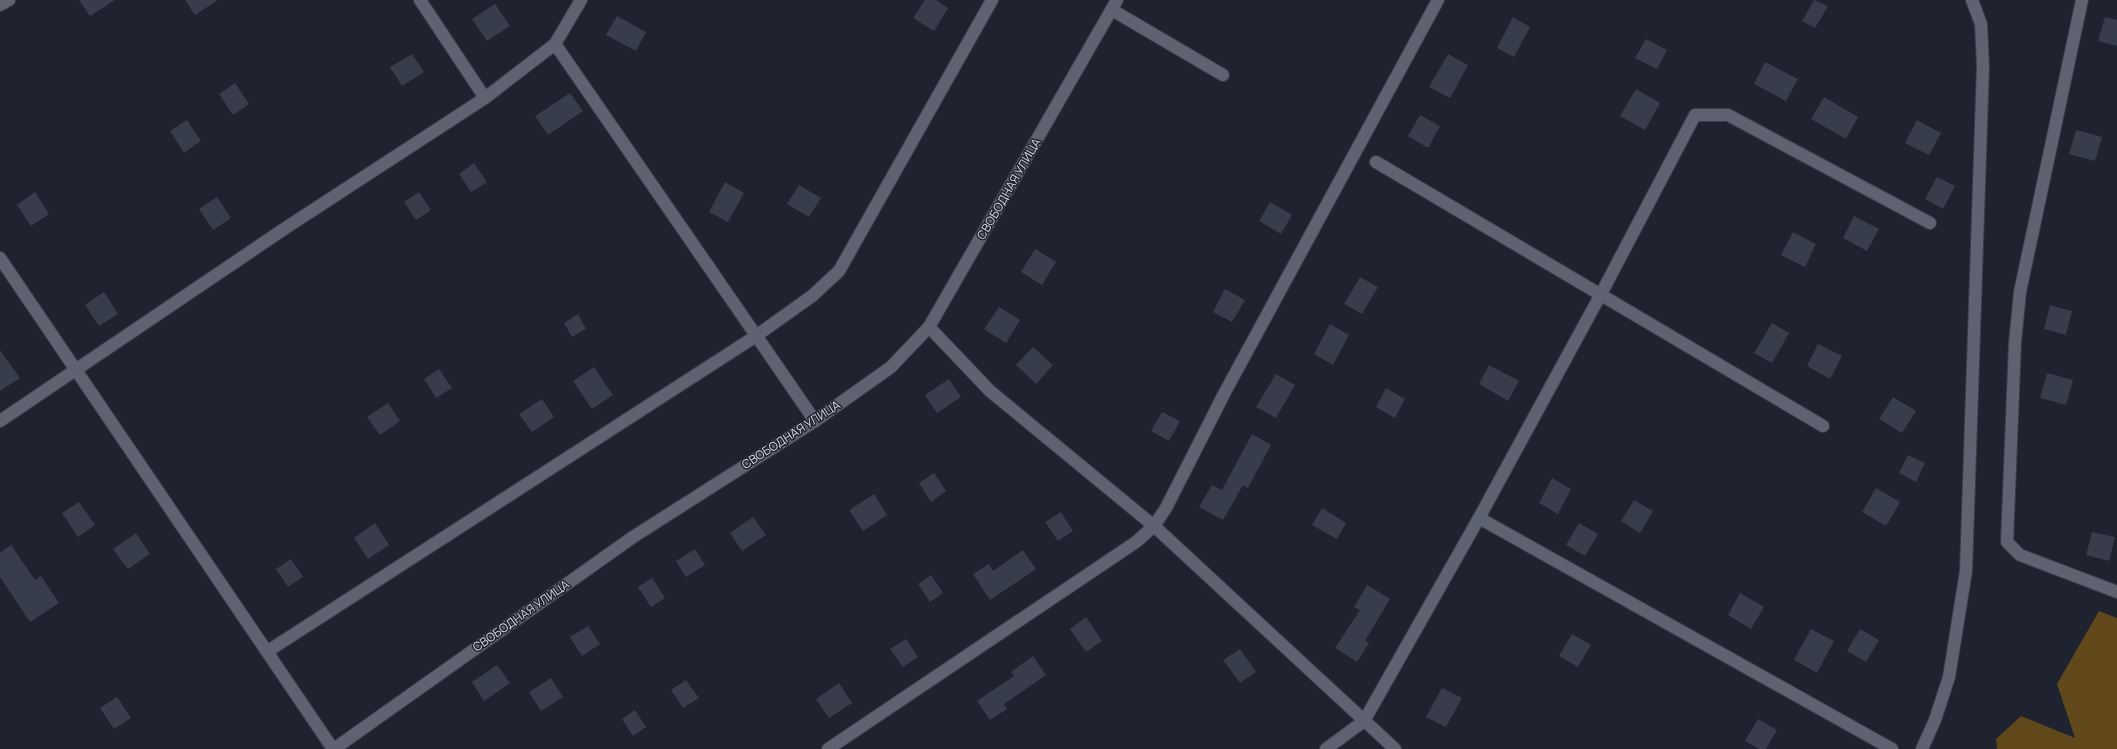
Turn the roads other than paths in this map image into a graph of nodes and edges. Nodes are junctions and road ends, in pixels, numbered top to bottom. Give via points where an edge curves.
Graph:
1 (9, 0) edge
2 (420, 0) edge
3 (581, 0) edge
4 (992, 0) edge
5 (1438, 0) edge
6 (1972, 0) edge
7 (2082, 0) edge
8 (0, 5) edge
9 (1115, 5) edge
10 (555, 44) junction
11 (1223, 75) dead end
12 (485, 98) junction
13 (1376, 162) dead end
14 (1930, 223) dead end
15 (0, 258) edge
16 (1601, 294) junction
17 (929, 327) junction
18 (756, 336) junction
19 (77, 369) junction
20 (0, 421) edge
21 (815, 421) junction
22 (1823, 426) dead end
23 (1479, 518) junction
24 (1154, 526) junction
25 (2117, 592) edge
26 (268, 651) junction
27 (1364, 721) junction
28 (333, 749) edge
29 (828, 749) edge
30 (1326, 749) edge
31 (1395, 749) edge
32 (1892, 749) edge
33 (1922, 749) edge

1 - 8 street
2 - 12 street
3 - 10 street
4 - 18 street via 839,271 812,296
5 - 24 street via 1225,392 1166,508
6 - 33 street via 1981,24 1983,66 1966,571 1949,677
7 - 25 street via 2020,292 2015,343 2007,542 2020,555
9 - 11 street
9 - 17 street, СВОБОДНАЯ УЛИЦА
10 - 12 street
10 - 18 street
12 - 19 street via 287,227
13 - 16 street
14 - 16 street via 1728,115 1695,115
15 - 19 street
16 - 22 street
16 - 23 street
17 - 21 street, СВОБОДНАЯ УЛИЦА via 891,367
17 - 24 street via 990,391
18 - 21 street
18 - 26 street
19 - 20 street
19 - 26 street
21 - 28 street, СВОБОДНАЯ УЛИЦА via 633,537
23 - 27 street
23 - 32 street
24 - 27 street
24 - 29 street via 1136,542
26 - 28 street
27 - 30 street
27 - 31 street

